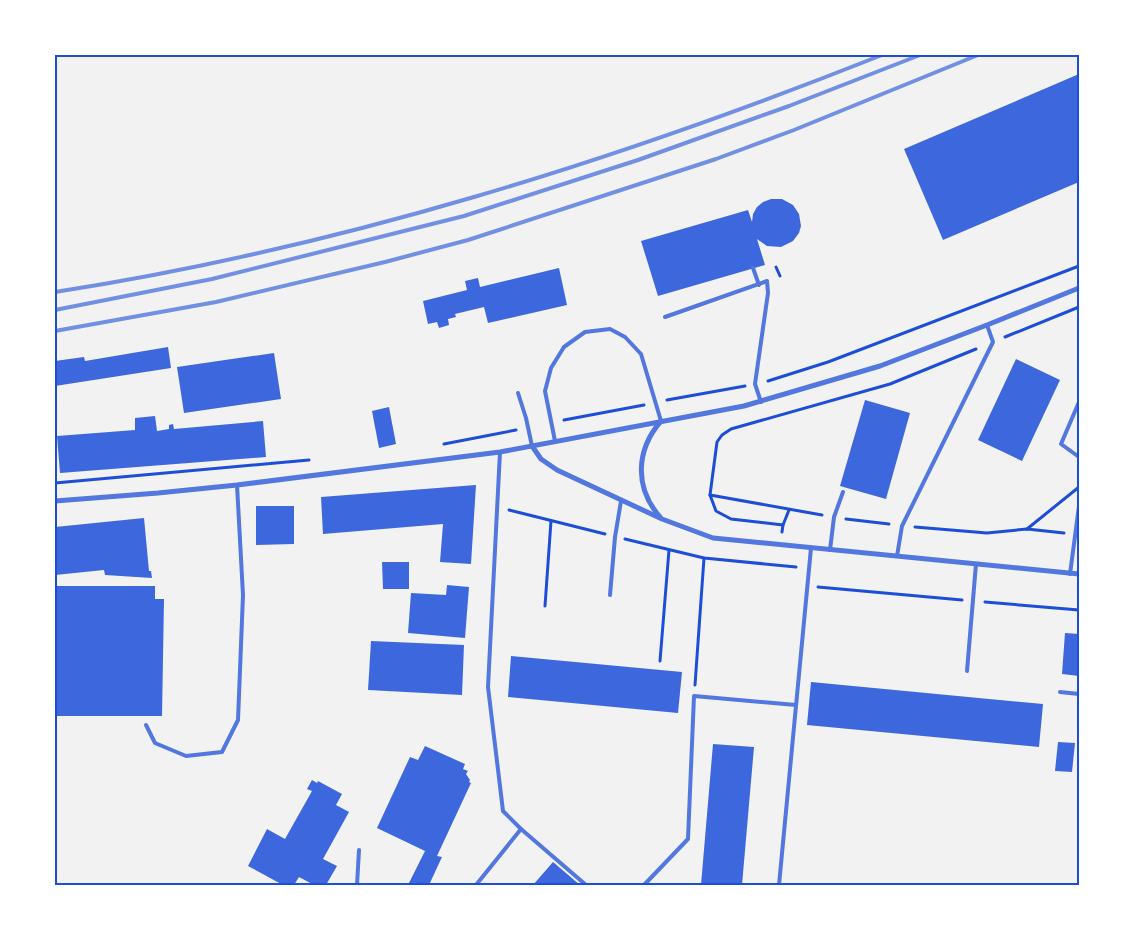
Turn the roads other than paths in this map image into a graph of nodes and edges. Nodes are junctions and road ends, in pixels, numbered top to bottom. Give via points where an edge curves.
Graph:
1 (753, 268) dead end
2 (760, 285) junction
3 (1079, 288) edge
4 (665, 317) dead end
5 (987, 325) junction
6 (518, 393) dead end
7 (761, 402) junction
8 (1079, 402) edge
9 (661, 421) junction
10 (555, 441) junction
11 (532, 446) junction
12 (500, 452) junction
13 (1079, 457) edge
14 (236, 485) junction
15 (843, 492) dead end
16 (55, 501) edge
17 (621, 501) junction
18 (1079, 506) edge
19 (662, 519) junction
20 (811, 548) junction
21 (830, 550) junction
22 (897, 556) junction
23 (976, 564) junction
24 (1070, 574) junction
25 (1079, 574) edge
26 (610, 595) dead end
27 (967, 671) dead end
28 (1060, 692) dead end
29 (1079, 694) edge
30 (796, 705) junction
31 (146, 725) dead end
32 (522, 830) junction
33 (359, 850) dead end
34 (357, 885) edge
35 (476, 885) edge
36 (586, 885) edge
37 (644, 885) edge
38 (779, 885) edge

1 - 2 lane
2 - 4 lane
2 - 7 lane via 767,281 755,384
3 - 5 street
5 - 7 street via 880,366
5 - 22 lane via 994,342 902,526
6 - 11 lane
7 - 9 street
8 - 13 lane via 1062,444
9 - 10 street
9 - 10 lane via 641,354 625,337 610,329 585,332 564,347 551,368 544,391
9 - 19 street via 645,446 642,479 645,494
10 - 11 street
11 - 12 street
11 - 17 street via 540,459 557,470
12 - 14 street
12 - 32 lane via 488,687 503,811
14 - 16 street
14 - 31 lane via 243,595 238,720 222,752 186,756 155,743
15 - 21 lane via 834,517
17 - 19 street
17 - 26 lane
18 - 24 lane
19 - 20 street via 713,538
20 - 21 street
20 - 30 lane
21 - 22 street
22 - 23 street
23 - 24 street
23 - 27 lane
24 - 25 street
28 - 29 lane
30 - 37 lane via 694,696 688,839
30 - 38 lane
32 - 35 lane
32 - 36 lane
33 - 34 lane

